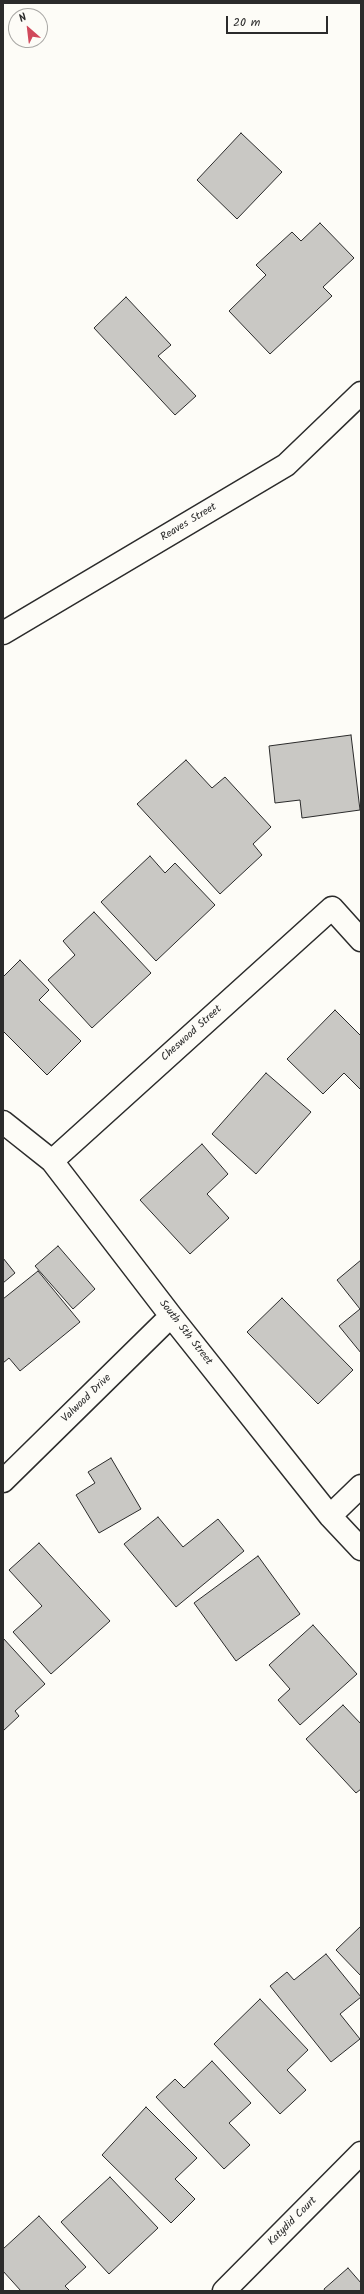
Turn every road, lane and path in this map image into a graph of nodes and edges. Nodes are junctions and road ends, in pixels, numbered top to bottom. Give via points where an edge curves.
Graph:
1 (361, 393) edge
2 (3, 634) edge
3 (361, 940) edge
4 (3, 1122) edge
5 (52, 1161) junction
6 (171, 1316) junction
7 (6, 1473) edge
8 (361, 1486) edge
9 (330, 1516) junction
10 (361, 1550) edge
11 (361, 2153) edge
12 (224, 2291) edge

1 - 2 street, Reaves Street via 286,465
3 - 5 street, Cheswood Street via 332,908
4 - 5 street, South 5th Street
5 - 6 street, South 5th Street
6 - 7 street, Valwood Drive
6 - 9 street, South 5th Street
8 - 9 street
9 - 10 street, South 5th Street
11 - 12 street, Katydid Court

